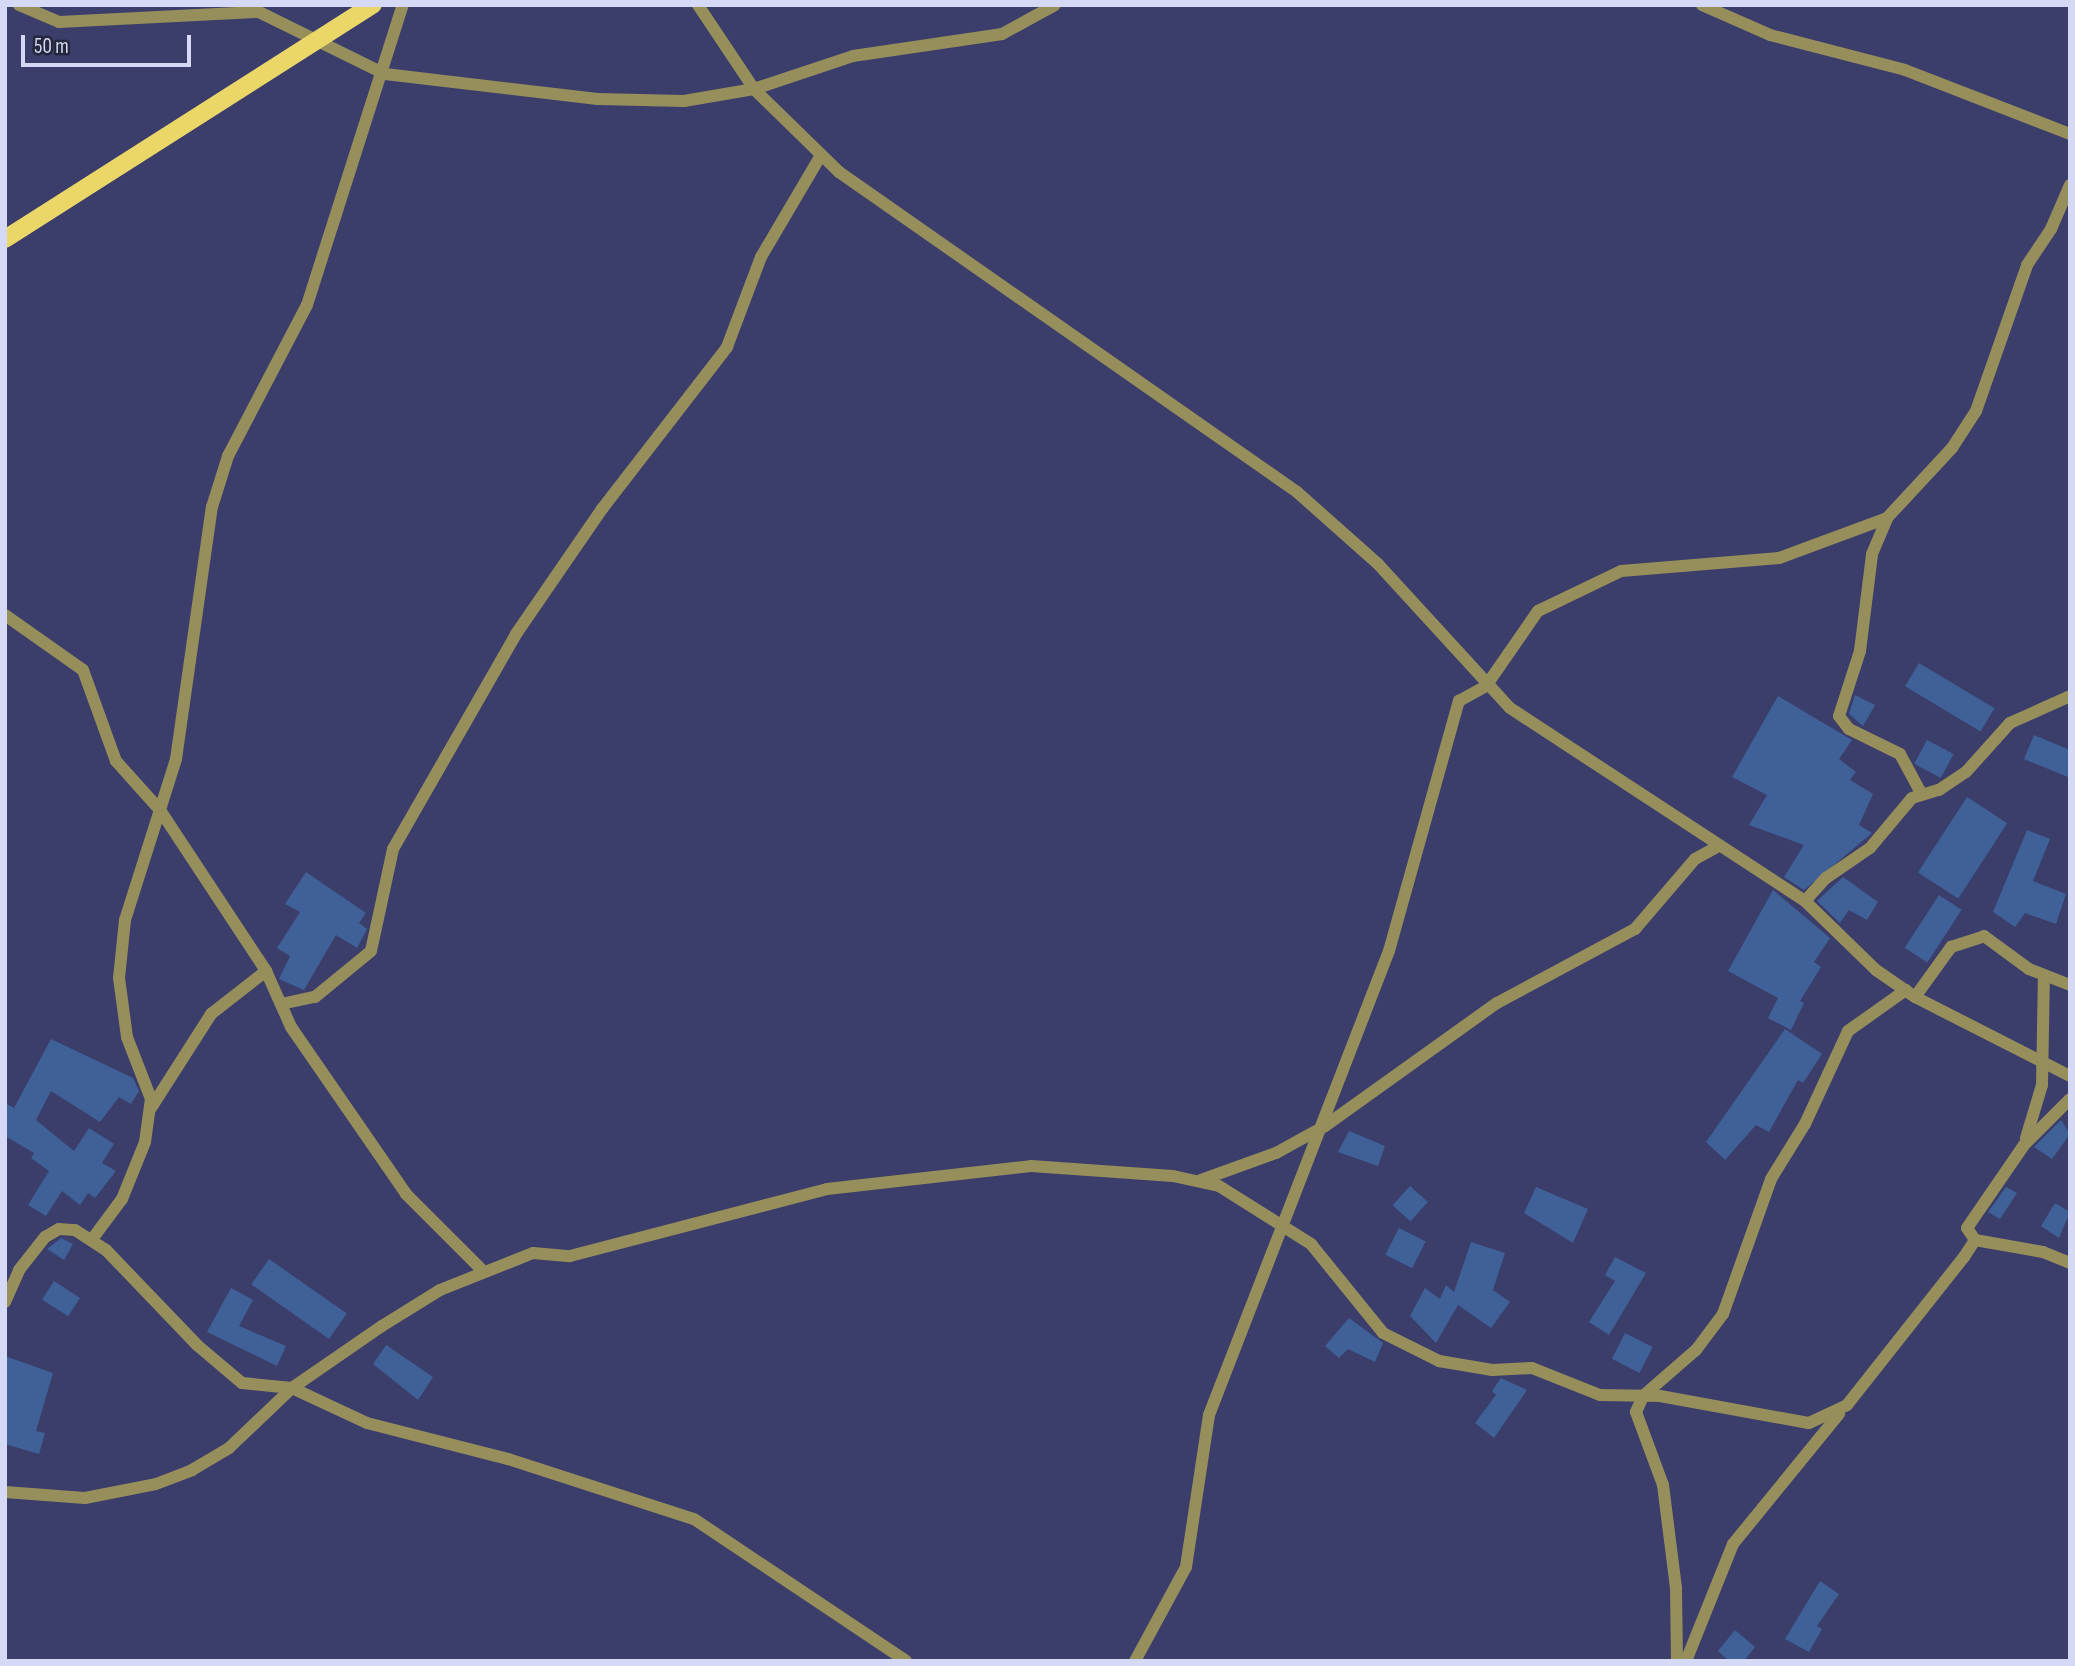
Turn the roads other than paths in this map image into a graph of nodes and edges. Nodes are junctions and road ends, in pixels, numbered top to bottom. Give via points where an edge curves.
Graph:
1 (19, 5) edge
2 (373, 5) edge
3 (403, 5) edge
4 (698, 5) edge
5 (1055, 5) edge
6 (1702, 5) edge
7 (314, 43) junction
8 (385, 74) junction
9 (754, 89) junction
10 (2070, 134) edge
11 (821, 155) junction
12 (2070, 185) edge
13 (5, 239) edge
14 (1888, 517) junction
15 (5, 615) edge
16 (1486, 687) junction
17 (2070, 696) edge
18 (1921, 793) junction
19 (160, 810) junction
20 (1718, 846) junction
21 (1805, 901) junction
22 (266, 971) junction
23 (2044, 975) junction
24 (2070, 985) edge
25 (1910, 993) junction
26 (281, 1004) junction
27 (2044, 1063) junction
28 (2070, 1076) edge
29 (2070, 1099) edge
30 (149, 1111) junction
31 (1325, 1126) junction
32 (2024, 1145) junction
33 (1201, 1180) junction
34 (1283, 1225) junction
35 (93, 1238) junction
36 (1975, 1240) junction
37 (2070, 1263) edge
38 (19, 1270) junction
39 (483, 1271) junction
40 (5, 1273) edge
41 (5, 1302) edge
42 (292, 1388) junction
43 (1643, 1396) junction
44 (1847, 1405) junction
45 (5, 1492) edge
46 (906, 1661) edge
47 (1135, 1661) edge
48 (1677, 1661) edge
49 (1686, 1661) edge

1 - 7 street via 59,22 258,12
2 - 7 main road
3 - 8 street
4 - 9 street
5 - 9 street via 1002,34 853,56
6 - 10 street via 1770,35 1905,70
7 - 8 street
7 - 13 main road
8 - 9 street via 598,99 684,101
8 - 19 street via 347,168 307,306 228,456 212,507 192,673
9 - 11 street
11 - 16 street via 1319,509 1378,564
11 - 26 street via 761,257 727,347 602,509 516,634 393,849 371,951 315,997
12 - 14 street via 2051,229 2026,265 1976,411 1952,448
14 - 16 street via 1779,558 1621,571 1538,611
14 - 18 street via 1872,554 1860,651 1839,716 1849,729 1900,754
15 - 19 street via 83,670 116,761
16 - 20 street via 1533,725
16 - 31 street via 1459,701 1389,951
17 - 18 street via 2010,723 1966,772 1939,790
18 - 21 street via 1870,848 1826,878
19 - 22 street
19 - 30 street via 125,920 119,978 127,1037 147,1078
20 - 21 street
20 - 31 street via 1695,859 1635,929 1497,1003
21 - 25 street via 1876,970
22 - 26 street
22 - 30 street via 211,1014
23 - 24 street
23 - 25 street via 1993,940 1974,938 1951,947
23 - 27 street
25 - 27 street
25 - 43 street via 1848,1031 1805,1124 1771,1179 1723,1314 1696,1350
26 - 39 street via 406,1194
27 - 28 street
27 - 32 street
29 - 32 street
30 - 35 street via 135,1175
31 - 33 street via 1276,1153
31 - 34 street
32 - 36 street via 1967,1228
33 - 34 street
33 - 39 street via 1046,1166 972,1170 827,1189 570,1256 533,1254
34 - 43 street via 1339,1273 1374,1325 1439,1361 1492,1370 1532,1368 1583,1391
34 - 47 street via 1209,1415 1186,1567
35 - 38 street via 59,1229
35 - 42 street via 229,1374 242,1383
36 - 37 street via 2043,1252
36 - 44 street
38 - 40 street
38 - 41 street
39 - 42 street via 416,1304
42 - 45 street via 229,1448 156,1484 85,1498
42 - 46 street via 367,1423 508,1459 694,1519
43 - 44 street via 1809,1423
43 - 48 street via 1636,1422 1656,1456 1663,1485 1676,1588
44 - 49 street via 1733,1544

